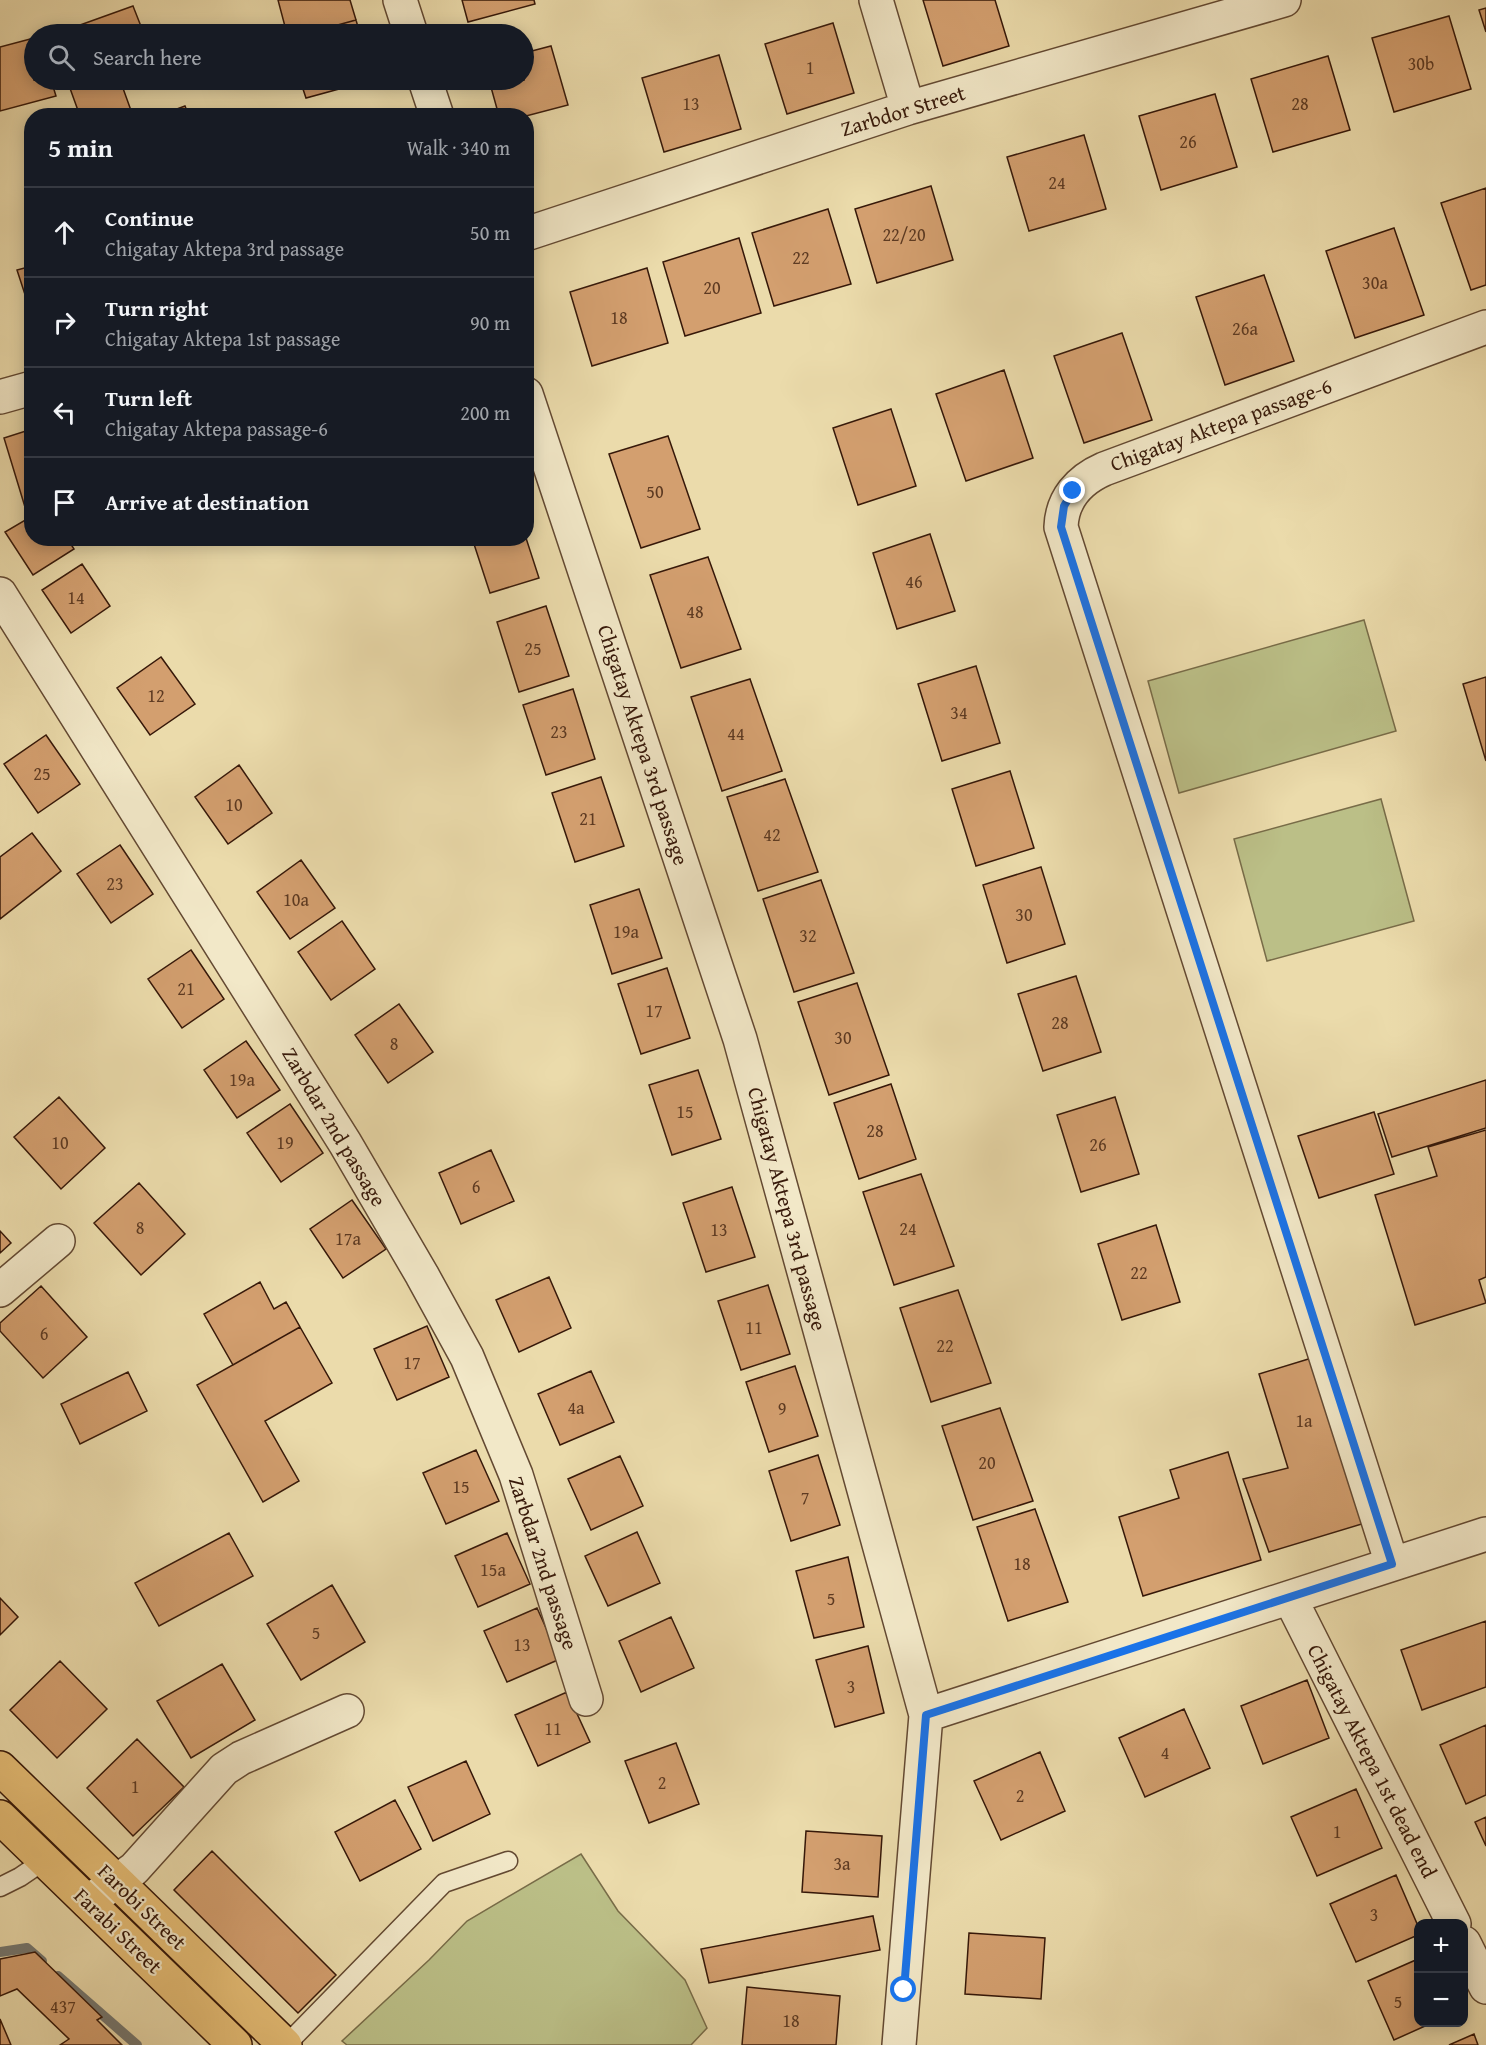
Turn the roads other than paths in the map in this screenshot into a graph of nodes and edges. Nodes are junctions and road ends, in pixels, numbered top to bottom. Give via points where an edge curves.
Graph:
1 (400, 0) edge
2 (876, 0) edge
3 (1284, 0) edge
4 (1239, 7) edge
5 (408, 24) edge
6 (428, 90) edge
7 (434, 108) edge
8 (908, 108) junction
9 (534, 231) edge
10 (1486, 327) edge
11 (24, 390) edge
12 (0, 397) edge
13 (534, 418) edge
14 (0, 594) edge
15 (58, 1241) dead end
16 (0, 1290) edge
17 (1486, 1534) edge
18 (1392, 1564) junction
19 (1290, 1598) junction
20 (586, 1699) dead end
21 (347, 1711) dead end
22 (926, 1715) junction
23 (0, 1768) edge
24 (0, 1816) edge
25 (45, 1860) junction
26 (508, 1861) dead end
27 (116, 1881) junction
28 (0, 1887) edge
29 (88, 1902) junction
30 (1452, 1919) edge
31 (1468, 1951) edge
32 (1486, 1987) edge
33 (235, 2045) edge
34 (286, 2045) edge
35 (899, 2045) edge

1 - 5 street
2 - 8 street
3 - 4 street, Zarbdor Street
4 - 8 street, Zarbdor Street
6 - 7 street
8 - 9 street, Zarbdor Street
10 - 18 street, Chigatay Aktepa passage-6 via 1104,469 1073,491 1061,516 1061,527
11 - 12 street
13 - 22 street, Chigatay Aktepa 3rd passage via 740,1039
14 - 20 street, Zarbdar 2nd passage via 345,1143 467,1357 516,1475
15 - 16 street
17 - 18 street
18 - 19 street
19 - 22 street
19 - 30 street, Chigatay Aktepa 1st dead end
21 - 27 street via 224,1769 134,1869
22 - 35 street, Chigatay Aktepa 3rd passage
23 - 27 main road, Farobi Street
24 - 25 main road, Farabi Street
25 - 28 lane
25 - 29 main road, Farabi Street
26 - 34 lane via 444,1883
27 - 29 street
27 - 34 main road, Farobi Street
29 - 33 main road, Farabi Street
31 - 32 street

